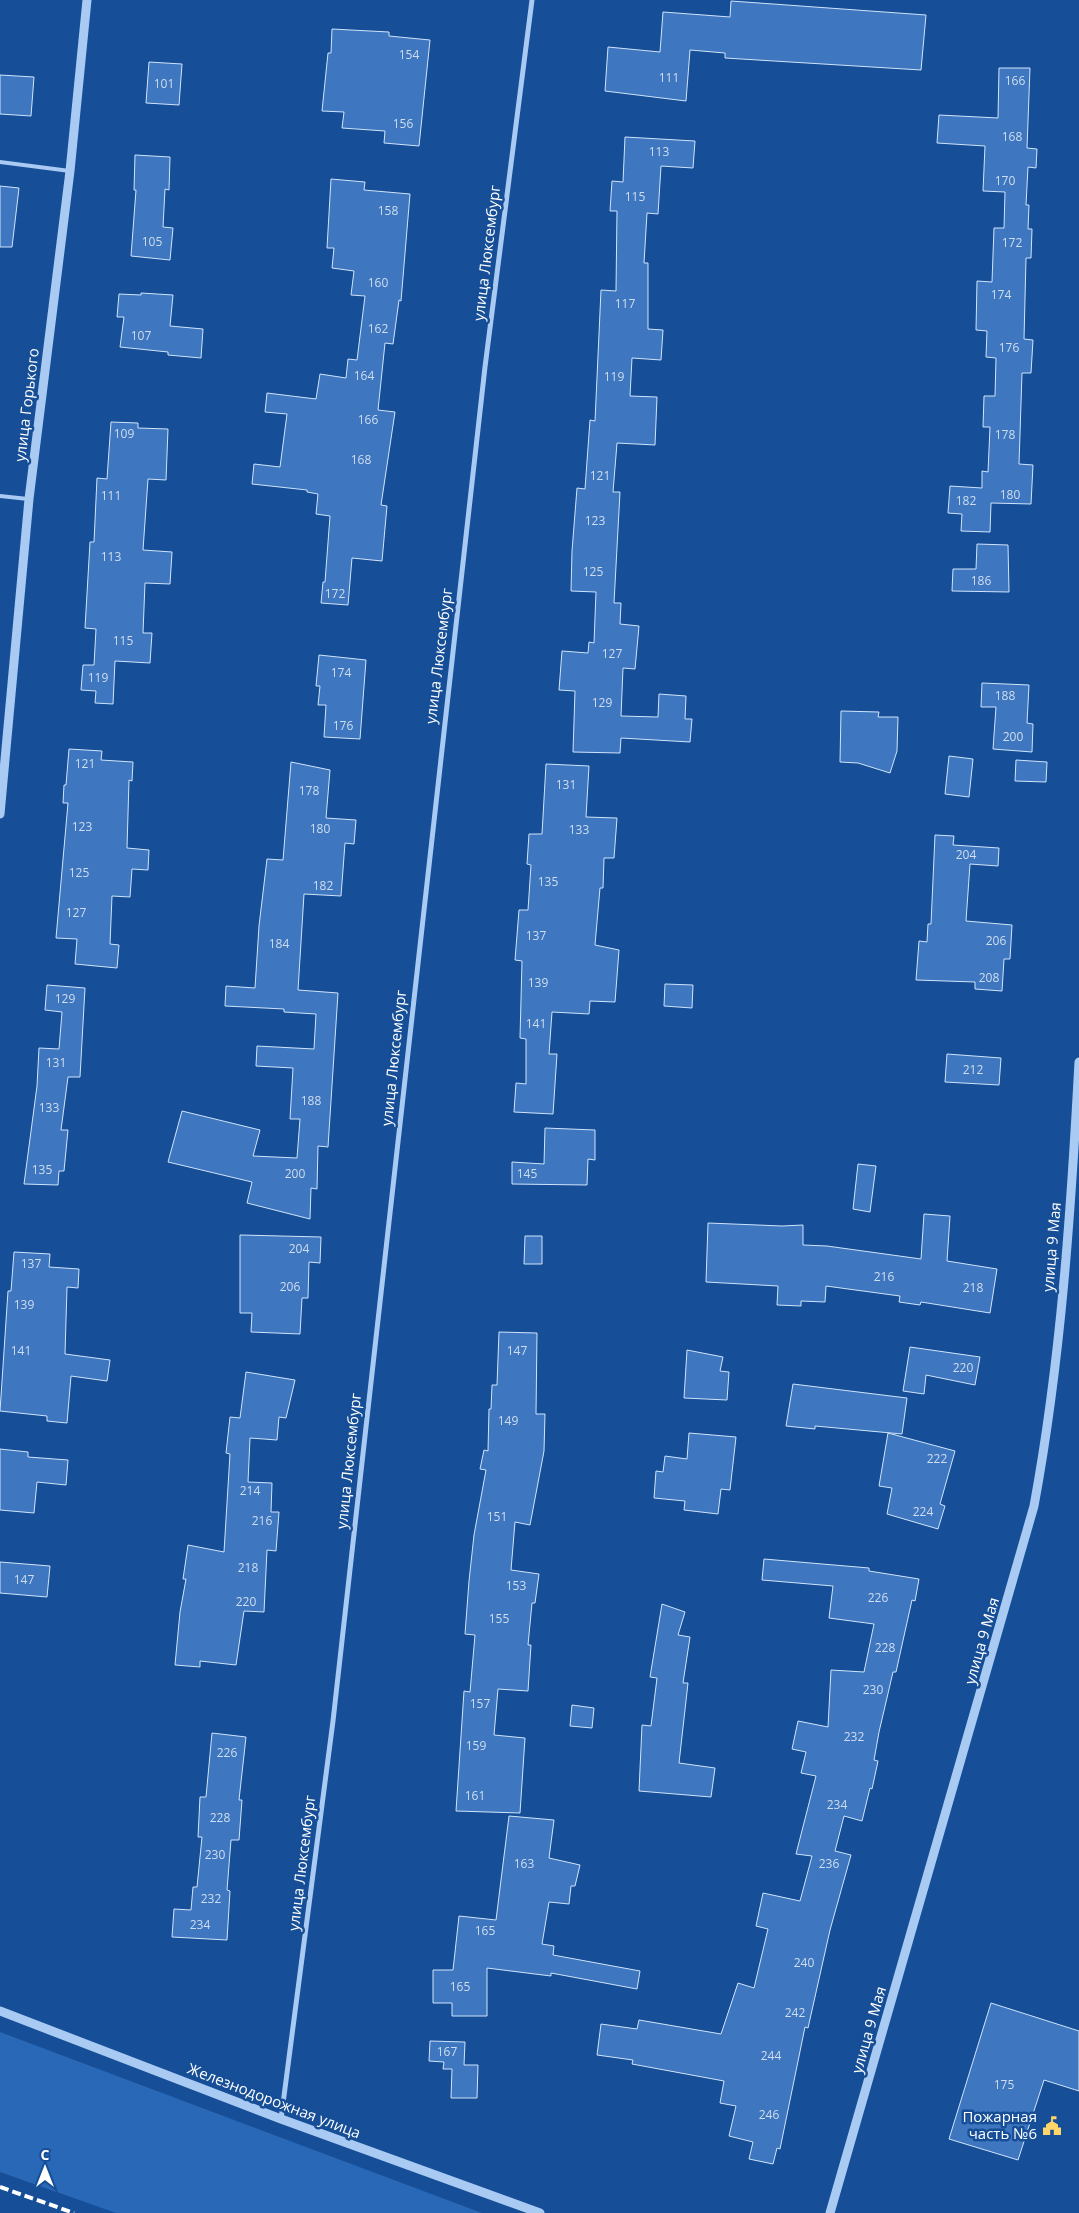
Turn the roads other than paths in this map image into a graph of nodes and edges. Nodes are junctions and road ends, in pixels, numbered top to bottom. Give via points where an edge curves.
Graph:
1 (87, 0) edge
2 (532, 0) edge
3 (0, 162) edge
4 (70, 171) junction
5 (0, 496) edge
6 (29, 499) junction
7 (0, 814) edge
8 (1079, 1062) edge
9 (1077, 1135) edge
10 (0, 2012) edge
11 (282, 2119) junction
12 (540, 2213) edge
13 (830, 2213) edge

1 - 4 street, улица Горького
2 - 11 street, улица Люксембург via 480,416 333,1721
3 - 4 lane
4 - 6 street, улица Горького
5 - 6 lane
6 - 7 street, улица Горького
8 - 9 street, улица 9 Мая
9 - 13 street, улица 9 Мая via 1057,1351 1034,1506
10 - 11 street, Железнодорожная улица
11 - 12 street, Железнодорожная улица

